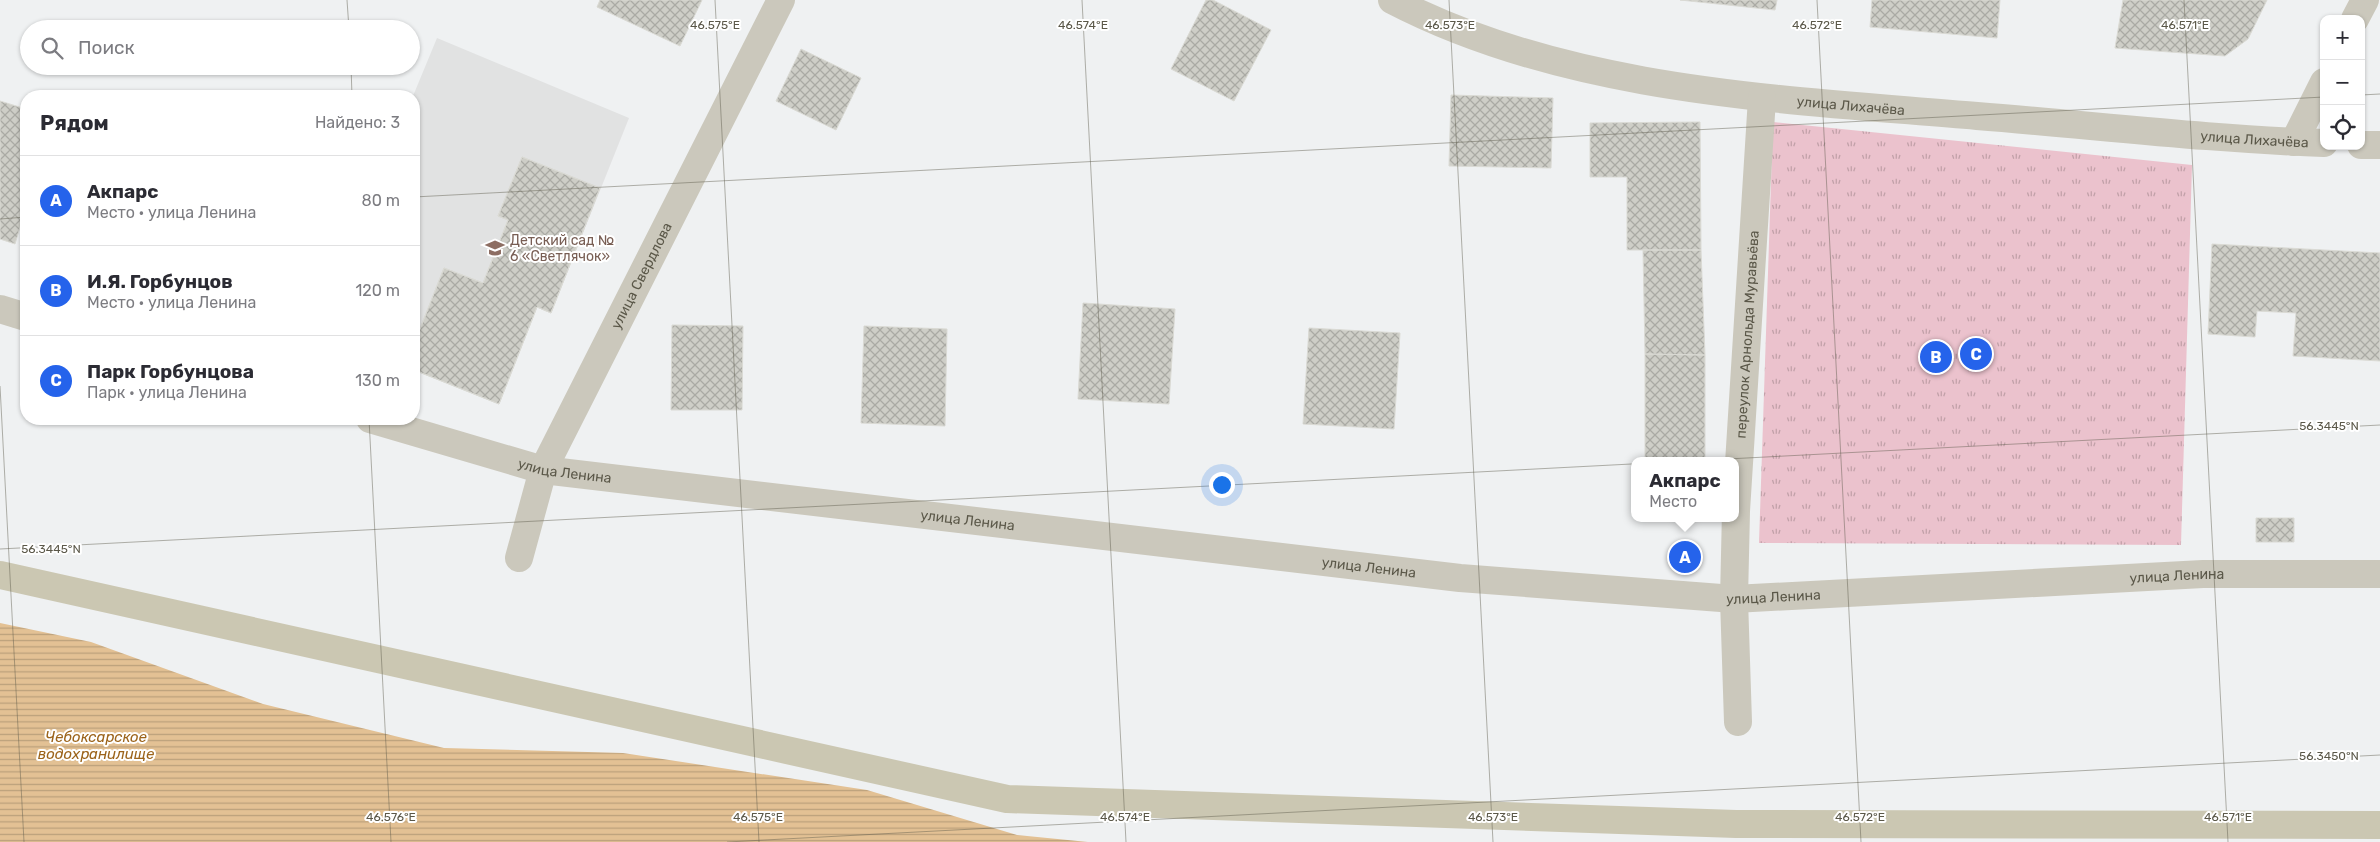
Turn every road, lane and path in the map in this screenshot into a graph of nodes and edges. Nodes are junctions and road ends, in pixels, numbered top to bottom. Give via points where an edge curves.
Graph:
1 (781, 0) edge
2 (1392, 0) edge
3 (2365, 0) edge
4 (2357, 15) edge
5 (2320, 90) edge
6 (1762, 98) junction
7 (2294, 142) junction
8 (2320, 143) edge
9 (2365, 144) edge
10 (2380, 145) edge
11 (0, 309) edge
12 (20, 315) edge
13 (390, 425) edge
14 (1739, 463) edge
15 (543, 470) junction
16 (1736, 522) edge
17 (519, 558) dead end
18 (2380, 574) edge
19 (0, 575) edge
20 (1734, 599) junction
21 (1738, 722) dead end
22 (2380, 825) edge

1 - 15 street, улица Свердлова
2 - 6 street, улица Лихачёва via 1511,49 1607,74
3 - 4 street
5 - 7 street
6 - 7 street, улица Лихачёва
6 - 14 street, переулок Арнольда Муравьёва
7 - 8 street, улица Лихачёва
9 - 10 street
11 - 12 street
13 - 15 street, улица Ленина
15 - 17 street, улица Свердлова
15 - 20 street, улица Ленина via 1460,578
16 - 20 street, переулок Арнольда Муравьёва
18 - 20 street, улица Ленина via 2203,574
19 - 22 main road via 1007,799 1736,824
20 - 21 street, переулок Арнольда Муравьёва

